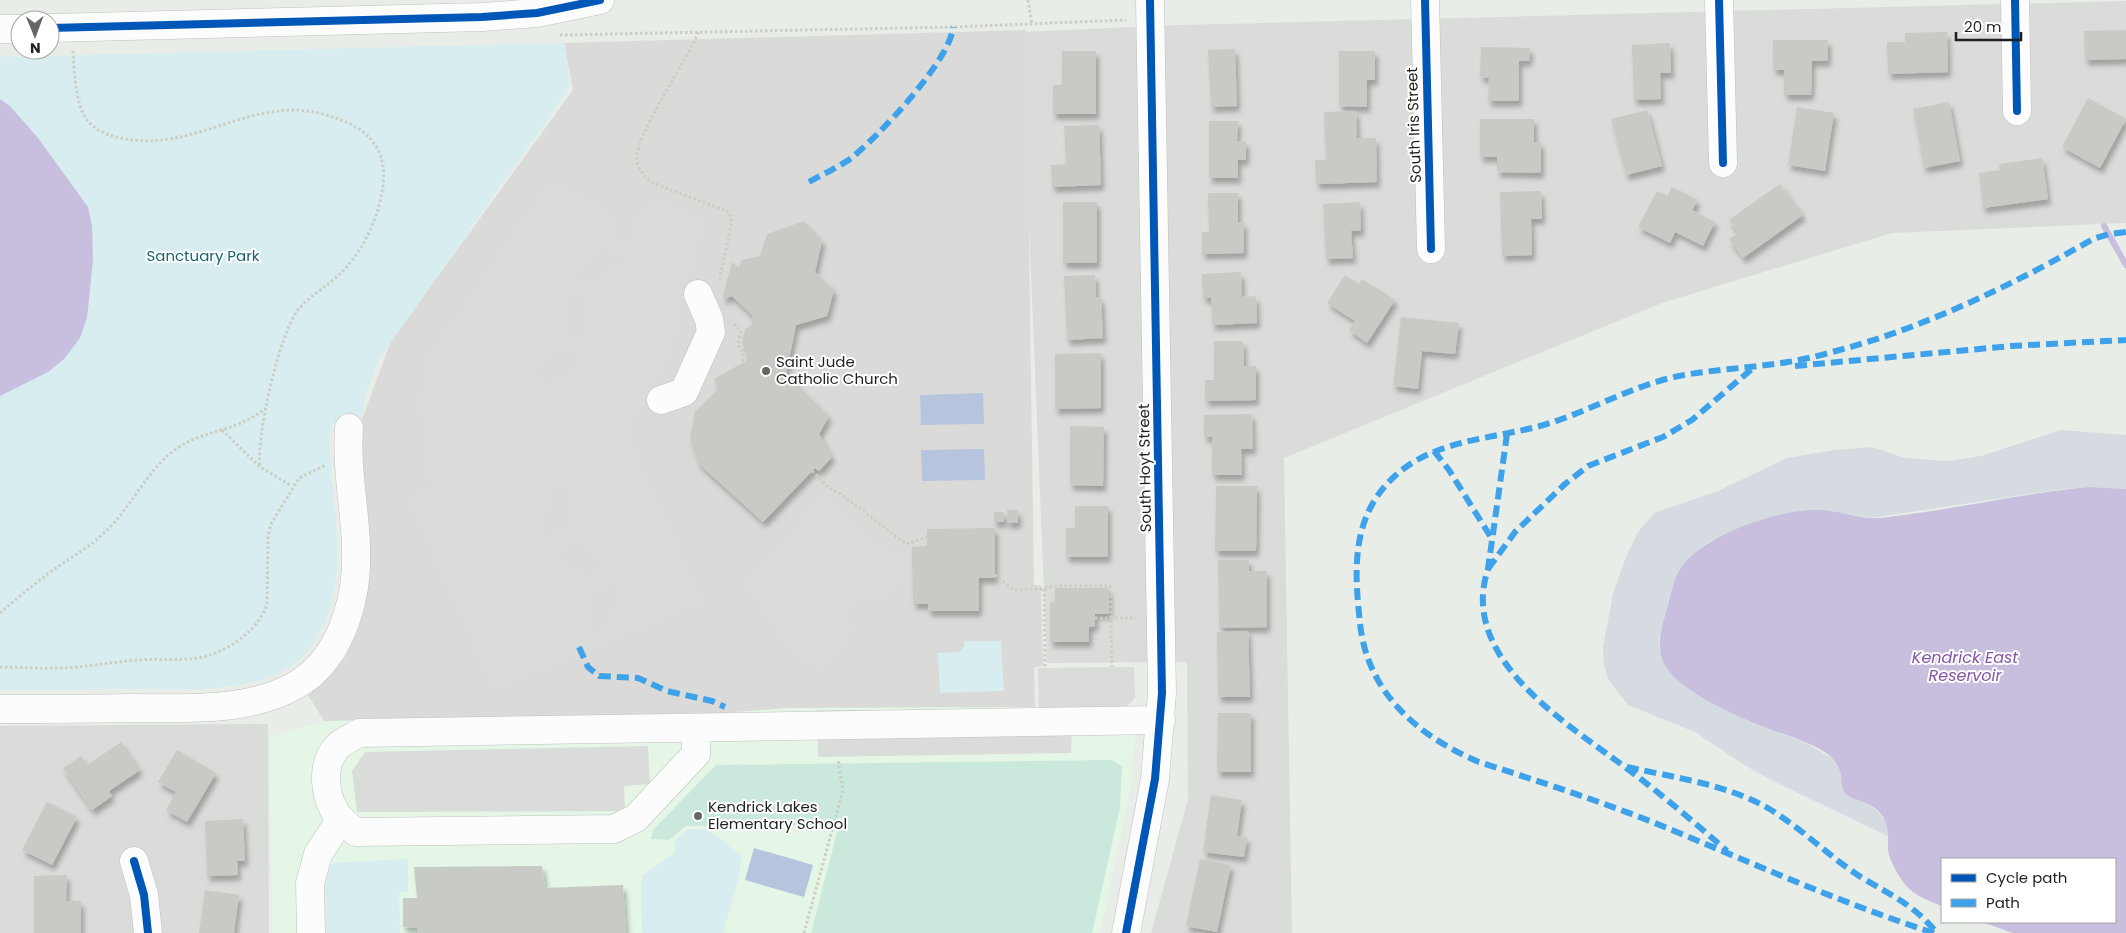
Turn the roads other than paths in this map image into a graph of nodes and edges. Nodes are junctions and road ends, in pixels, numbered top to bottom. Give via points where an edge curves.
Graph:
1 (600, 0) edge
2 (1425, 0) edge
3 (1719, 0) edge
4 (2015, 0) edge
5 (1150, 10) edge
6 (60, 28) edge
7 (2018, 111) dead end
8 (1723, 163) dead end
9 (1431, 249) dead end
10 (708, 289) road end
11 (661, 400) dead end
12 (349, 428) dead end
13 (0, 709) edge
14 (1161, 720) junction
15 (696, 728) junction
16 (341, 820) junction
17 (134, 861) dead end
18 (148, 933) edge
19 (311, 933) edge
20 (1126, 933) edge

1 - 6 street via 537,13 482,17
2 - 9 street, South Iris Street
3 - 8 street
4 - 7 street
5 - 14 street, South Hoyt Street
10 - 11 street via 710,338 684,392
12 - 13 street via 348,461 356,551 352,598 332,650 305,679 267,697 219,706
14 - 15 street
14 - 20 street, South Hoyt Street via 1149,818
15 - 16 street via 696,754 636,818 614,829 356,832
15 - 16 street via 359,733 339,745 327,763 326,782
16 - 19 street via 318,854 310,883
17 - 18 street via 144,894

